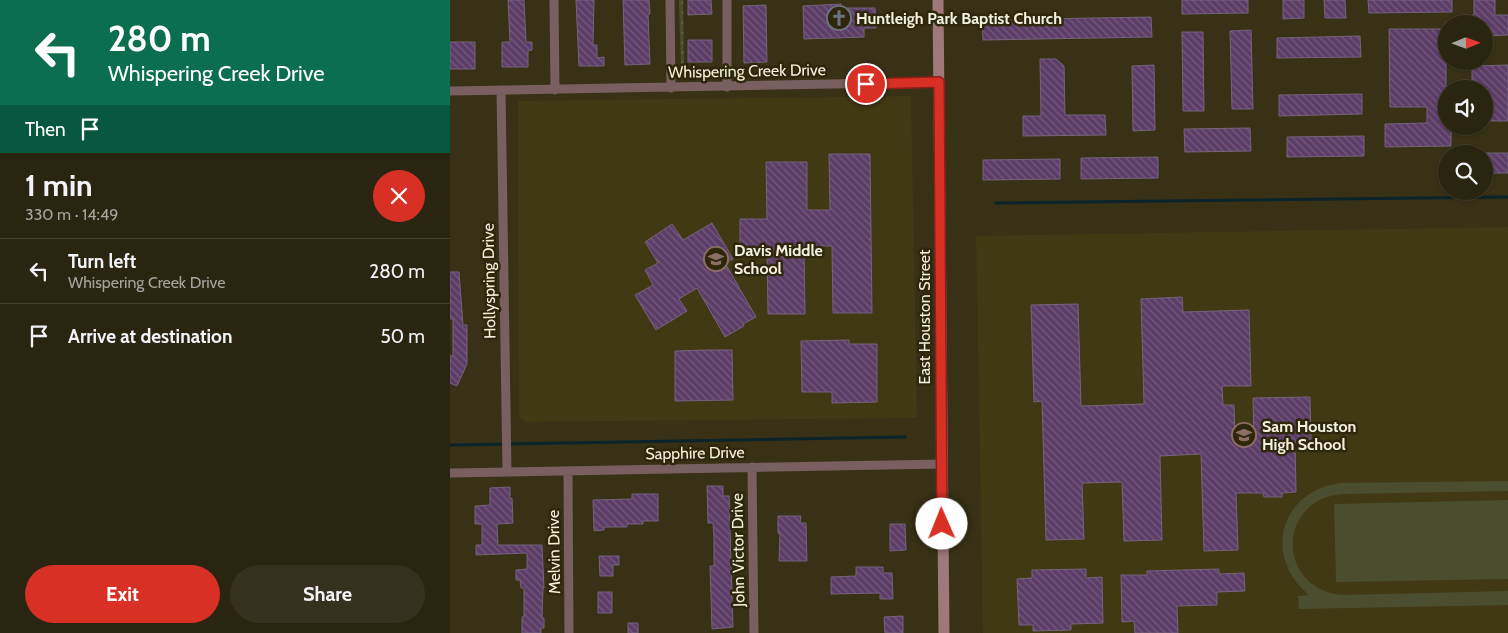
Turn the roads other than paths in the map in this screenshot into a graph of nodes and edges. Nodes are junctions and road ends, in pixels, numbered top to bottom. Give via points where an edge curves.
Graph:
1 (554, 0) edge
2 (670, 0) edge
3 (727, 0) edge
4 (938, 0) edge
5 (939, 82) junction
6 (727, 87) junction
7 (671, 88) junction
8 (501, 90) junction
9 (555, 90) junction
10 (450, 91) edge
11 (942, 464) junction
12 (752, 467) junction
13 (568, 471) junction
14 (507, 472) junction
15 (450, 473) edge
16 (570, 633) edge
17 (754, 633) edge
18 (944, 633) edge

1 - 9 street
2 - 7 street
3 - 6 street
4 - 5 main road, East Houston Street
5 - 6 street, Whispering Creek Drive
5 - 11 main road, East Houston Street
6 - 7 street, Whispering Creek Drive
7 - 9 street, Whispering Creek Drive
8 - 9 street, Whispering Creek Drive
8 - 10 street
8 - 14 street, Hollyspring Drive
11 - 12 street, Sapphire Drive
11 - 18 main road, East Houston Street
12 - 13 street, Sapphire Drive
12 - 17 street, John Victor Drive
13 - 14 street, Sapphire Drive
13 - 16 street, Melvin Drive
14 - 15 street, Sapphire Drive

